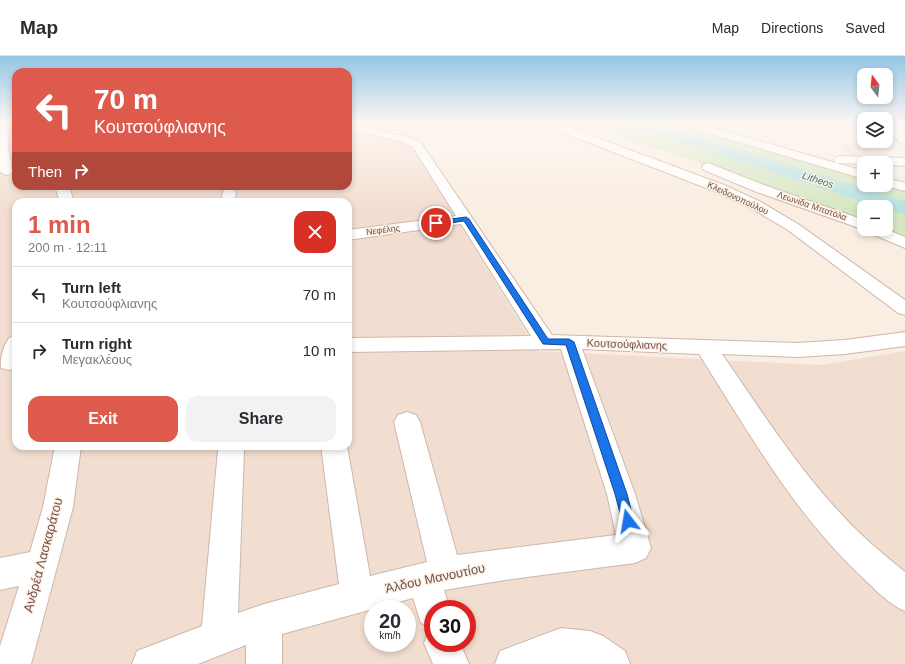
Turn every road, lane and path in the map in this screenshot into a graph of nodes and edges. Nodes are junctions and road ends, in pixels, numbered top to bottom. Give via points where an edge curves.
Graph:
1 (3, 152) edge
2 (421, 152) edge
3 (625, 152) edge
4 (645, 152) edge
5 (786, 152) edge
6 (808, 159) junction
7 (905, 162) edge
8 (697, 164) dead end
9 (7, 170) edge
10 (857, 173) edge
11 (893, 184) edge
12 (905, 187) edge
13 (466, 219) junction
14 (857, 223) edge
15 (352, 234) edge
16 (889, 236) edge
17 (905, 243) edge
18 (905, 293) edge
19 (905, 309) edge
20 (905, 339) edge
21 (558, 342) junction
22 (352, 345) edge
23 (706, 347) junction
24 (408, 422) dead end
25 (67, 450) edge
26 (232, 450) dead end
27 (335, 450) edge
28 (40, 565) junction
29 (0, 574) edge
30 (435, 576) junction
31 (905, 594) edge
32 (357, 596) junction
33 (434, 600) edge
34 (264, 621) junction
35 (219, 638) junction
36 (446, 652) edge
37 (13, 664) edge
38 (150, 664) edge
39 (264, 664) edge
40 (451, 664) edge
41 (513, 664) edge
42 (612, 664) edge

1 - 9 street
2 - 13 street
3 - 19 street, Κλειδονοπούλου via 754,204 793,227
4 - 18 street, Κλειδονοπούλου via 729,184 778,208 810,227
5 - 6 street
6 - 7 street
6 - 10 street
8 - 14 street, Λεωνίδα Μπατόλα
11 - 12 street
13 - 15 street, Νεφέλης
13 - 21 street
16 - 17 street
20 - 23 street, Κουτσούφλιανης via 822,349
21 - 22 street, Κουτσούφλιανης
21 - 23 street, Κουτσούφλιανης
21 - 30 street, Άλδου Μανουτίου via 621,494 635,548
23 - 31 street via 788,470 833,527
24 - 30 street
25 - 28 street, Ανδρέα Λασκαράτου via 58,507
26 - 35 street
27 - 32 street
28 - 29 street
28 - 37 street, Ανδρέα Λασκαράτου
30 - 32 street, Άλδου Μανουτίου
30 - 33 street
32 - 34 street, Άλδου Μανουτίου
34 - 35 street, Άλδου Μανουτίου
34 - 39 street
35 - 38 street, Άλδου Μανουτίου
36 - 40 street
41 - 42 street via 561,646 590,649

